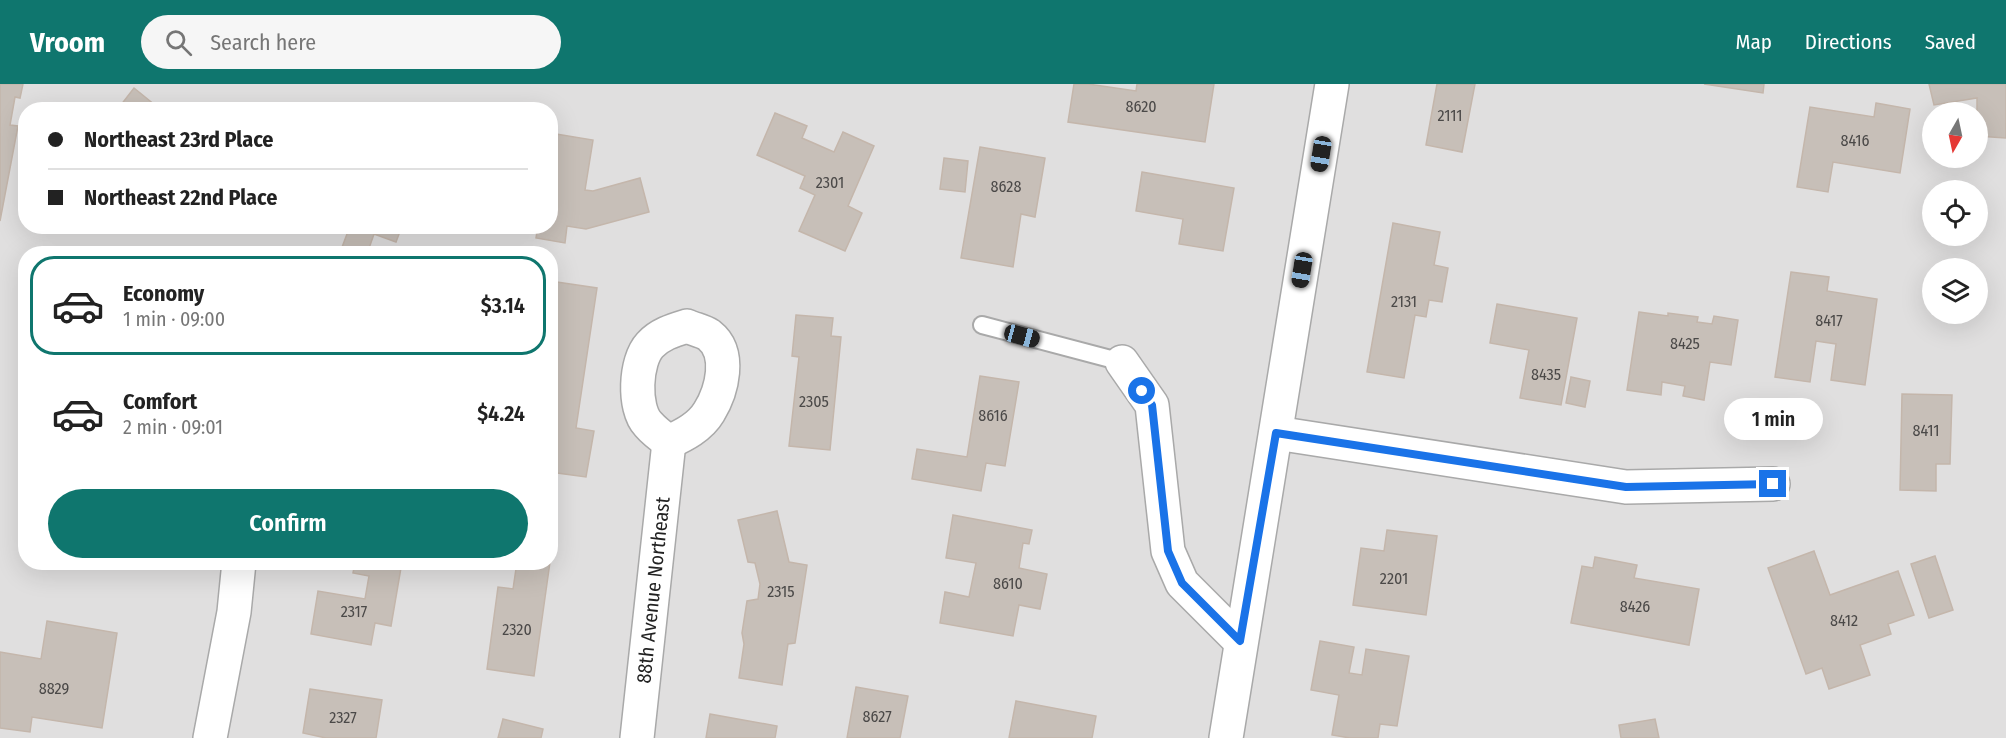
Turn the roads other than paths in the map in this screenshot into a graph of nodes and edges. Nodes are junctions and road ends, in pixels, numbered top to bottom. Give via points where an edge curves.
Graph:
1 (1332, 84) edge
2 (982, 325) dead end
3 (1122, 362) joint
4 (1276, 433) junction
5 (669, 442) dead end
6 (1773, 484) dead end
7 (238, 570) edge
8 (1240, 641) junction
9 (210, 738) edge
10 (637, 738) edge
11 (1226, 738) edge

1 - 4 street
2 - 3 lane
3 - 8 street via 1152,405 1168,551 1182,583
4 - 6 street via 1626,487
4 - 8 street
5 - 10 street, 88th Avenue Northeast
7 - 9 street
8 - 11 street

